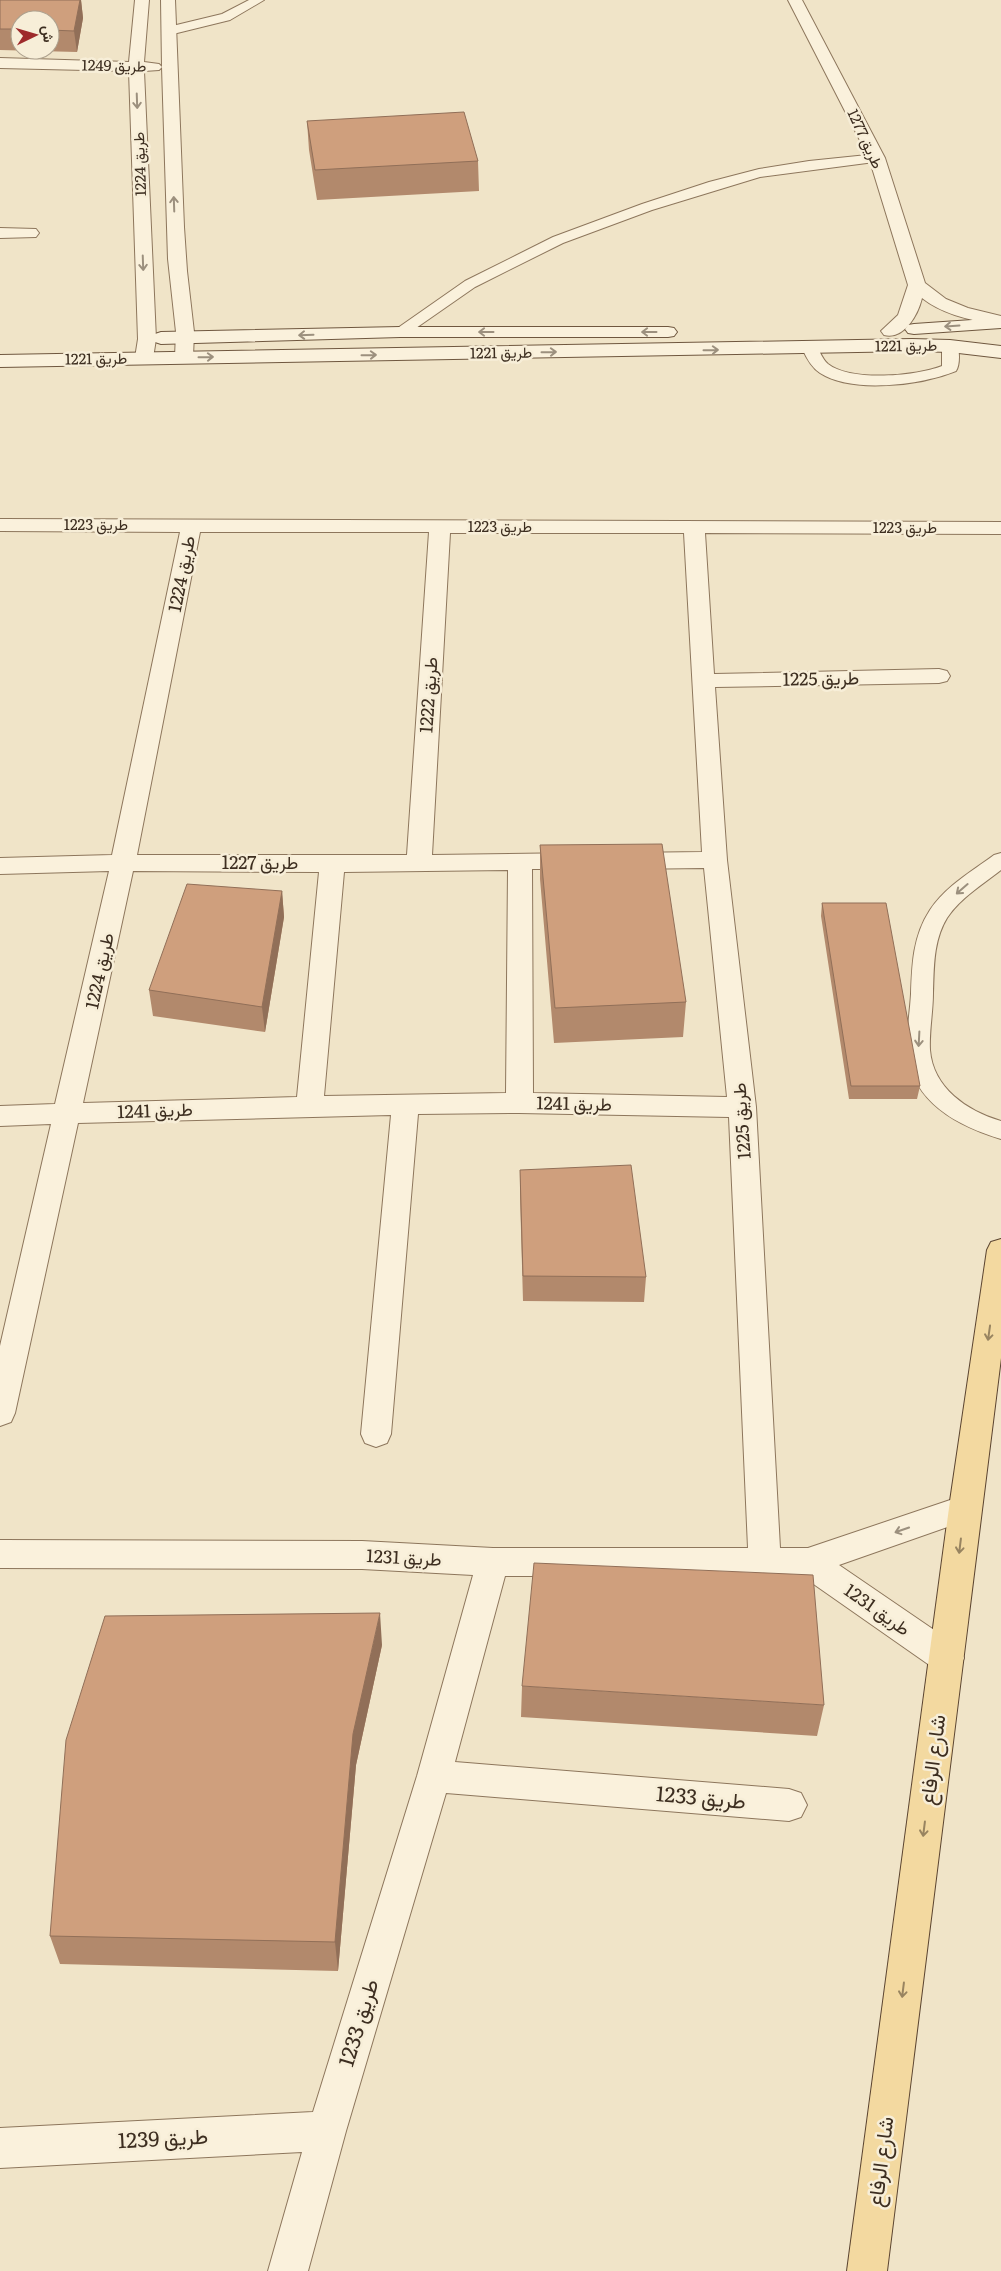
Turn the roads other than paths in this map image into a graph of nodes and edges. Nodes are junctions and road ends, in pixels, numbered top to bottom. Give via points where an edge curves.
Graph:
1 (142, 0) edge
2 (168, 0) edge
3 (258, 0) edge
4 (813, 0) edge
5 (796, 1) edge
6 (169, 31) junction
7 (0, 63) edge
8 (136, 67) junction
9 (168, 67) junction
10 (877, 158) junction
11 (0, 233) edge
12 (30, 233) dead end
13 (917, 285) junction
14 (1001, 322) edge
15 (890, 331) junction
16 (400, 332) junction
17 (186, 338) junction
18 (127, 339) dead end
19 (147, 339) junction
20 (950, 346) junction
21 (810, 348) junction
22 (1001, 352) edge
23 (184, 357) junction
24 (144, 358) junction
25 (0, 361) edge
26 (0, 525) edge
27 (191, 526) junction
28 (440, 526) junction
29 (694, 528) junction
30 (1001, 528) edge
31 (939, 676) dead end
32 (704, 682) junction
33 (715, 860) junction
34 (1001, 860) edge
35 (520, 862) junction
36 (124, 863) junction
37 (418, 863) junction
38 (332, 864) junction
39 (0, 866) edge
40 (519, 1103) junction
41 (406, 1105) junction
42 (310, 1106) junction
43 (742, 1107) junction
44 (69, 1114) junction
45 (0, 1116) edge
46 (1001, 1130) edge
47 (1001, 1250) edge
48 (0, 1414) edge
49 (376, 1434) dead end
50 (965, 1508) junction
51 (0, 1554) edge
52 (765, 1561) junction
53 (493, 1562) junction
54 (808, 1562) junction
55 (946, 1658) junction
56 (434, 1776) junction
57 (789, 1805) dead end
58 (327, 2131) junction
59 (0, 2148) edge
60 (288, 2271) edge
61 (867, 2271) edge

1 - 8 street, طريق 1224
2 - 6 street, طريق 1224
3 - 6 lane via 226,17
4 - 5 street
5 - 10 street, طريق 1277
6 - 9 street, طريق 1224
7 - 8 street, طريق 1249
8 - 9 street, طريق 1249
8 -> 19 street, طريق 1224
17 -> 9 street, طريق 1224 via 177,261
10 - 13 street, طريق 1277
10 - 16 lane via 759,173 648,207 558,240 470,284
11 - 12 street
13 - 14 street via 940,303
13 - 15 street via 905,318
14 -> 15 street, طريق 1221
15 -> 16 street, طريق 1221
16 -> 17 street, طريق 1221
17 - 19 street, طريق 1221
17 - 23 street, طريق 1224
18 - 19 street, طريق 1221
19 - 24 street, طريق 1224
20 - 21 street, طريق 1221
20 - 21 lane via 950,368 939,374 872,379 832,373 817,364
20 - 22 street, طريق 1221
23 -> 21 street, طريق 1221
23 - 24 street, طريق 1221
24 - 25 street, طريق 1221
26 - 27 street, طريق 1223
27 - 28 street, طريق 1223
27 - 36 street, طريق 1224
28 - 29 street, طريق 1223
28 - 37 street, طريق 1222
29 - 30 street, طريق 1223
29 - 32 street, طريق 1225
31 - 32 street, طريق 1225
32 - 33 street, طريق 1225
33 - 35 street, طريق 1227
33 - 43 street, طريق 1225
34 -> 46 lane via 964,886 933,923 925,945 918,1053 924,1075 937,1095 959,1113 986,1127
35 - 37 street, طريق 1227
35 - 40 street
36 - 38 street, طريق 1227
36 - 39 street, طريق 1227
36 - 44 street, طريق 1224
37 - 38 street, طريق 1227
38 - 42 street
40 - 41 street, طريق 1241
40 - 43 street, طريق 1241
41 - 42 street, طريق 1241
41 - 49 street
42 - 44 street, طريق 1241
43 - 52 street, طريق 1225
44 - 45 street, طريق 1241
44 - 48 street, طريق 1224
47 -> 50 main road, شارع الرفاع
50 -> 54 street, طريق 1231
50 -> 55 main road, شارع الرفاع
51 - 53 street, طريق 1231 via 362,1555
52 - 53 street, طريق 1231
52 - 54 street, طريق 1231
53 - 56 street, طريق 1233
54 - 55 street, طريق 1231
55 -> 61 main road, شارع الرفاع
56 - 57 street, طريق 1233
56 - 58 street, طريق 1233
58 - 59 street, طريق 1239
58 - 60 street, طريق 1233

